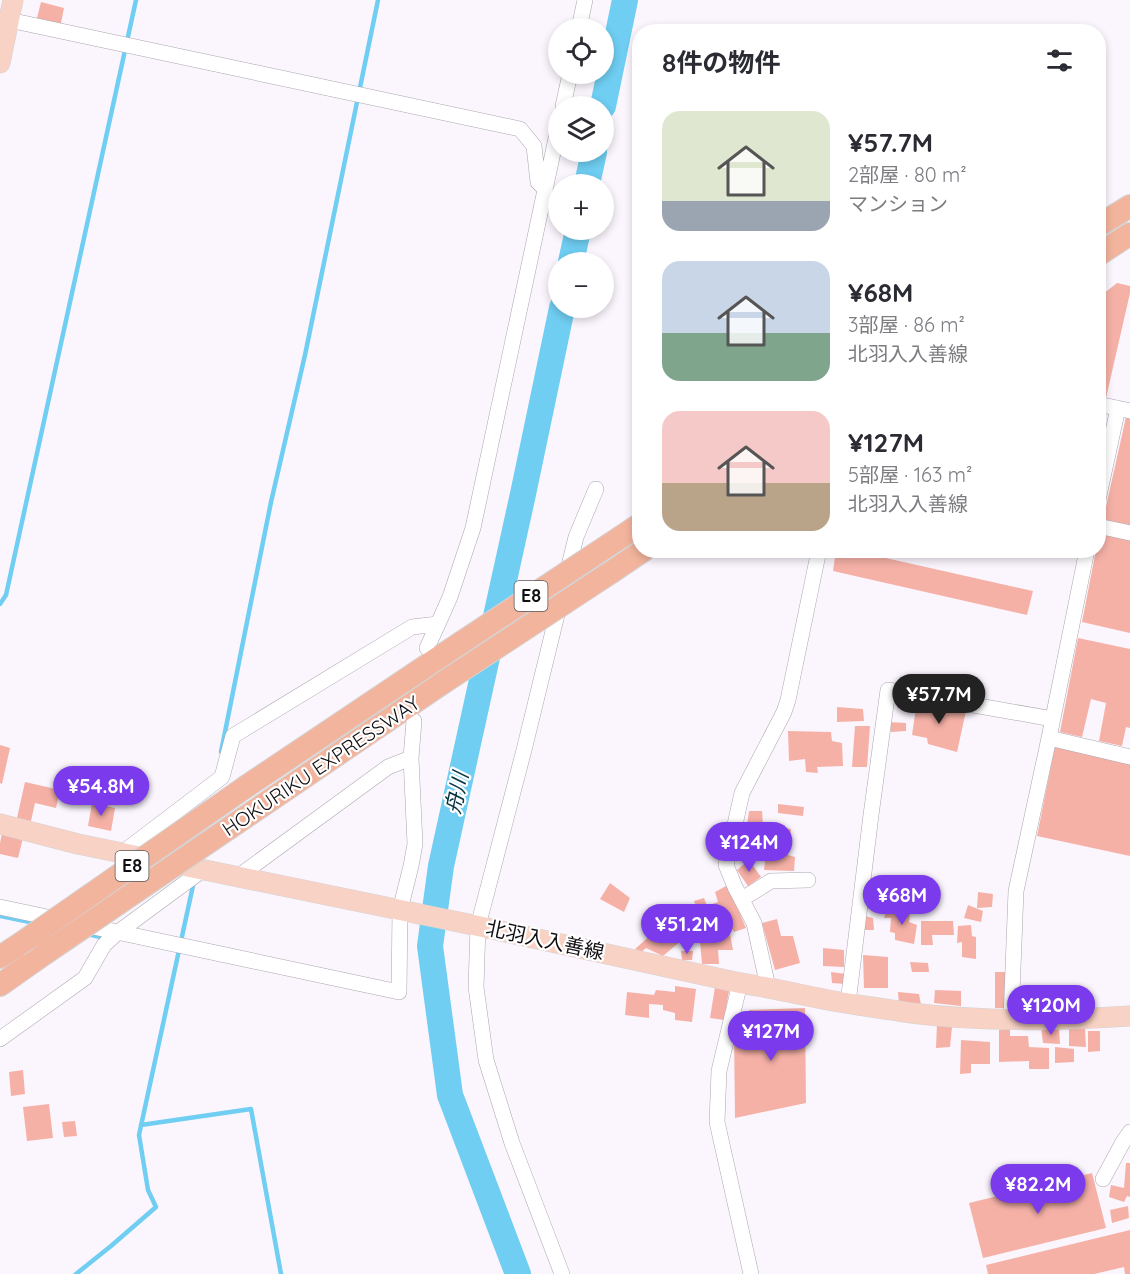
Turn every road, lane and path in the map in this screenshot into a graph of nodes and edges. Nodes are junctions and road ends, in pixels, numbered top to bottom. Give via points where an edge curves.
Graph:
1 (13, 0) edge
2 (585, 0) edge
3 (581, 18) edge
4 (9, 20) junction
5 (0, 63) edge
6 (551, 162) edge
7 (545, 189) junction
8 (1130, 206) edge
9 (1106, 221) edge
10 (1130, 234) edge
11 (1106, 250) edge
12 (1106, 406) edge
13 (1124, 409) edge
14 (1106, 472) edge
15 (596, 489) dead end
16 (1106, 528) edge
17 (630, 531) edge
18 (1130, 533) edge
19 (632, 558) edge
20 (817, 558) edge
21 (1085, 558) edge
22 (438, 624) junction
23 (434, 652) junction
24 (1053, 719) junction
25 (414, 721) dead end
26 (1049, 738) junction
27 (1130, 757) edge
28 (411, 758) junction
29 (0, 824) edge
30 (122, 853) junction
31 (204, 869) junction
32 (238, 876) junction
33 (808, 880) dead end
34 (742, 899) junction
35 (0, 907) edge
36 (404, 911) junction
37 (478, 926) junction
38 (117, 933) junction
39 (8, 951) edge
40 (740, 983) junction
41 (0, 985) edge
42 (768, 987) junction
43 (848, 1003) junction
44 (1130, 1016) edge
45 (1011, 1020) junction
46 (0, 1039) edge
47 (1130, 1132) edge
48 (1103, 1179) dead end
49 (562, 1274) edge
50 (751, 1274) edge

1 - 4 main road
2 - 3 street
4 - 5 main road
4 - 7 street via 520,129 534,146 538,182
6 - 7 street
7 - 22 street via 473,528
8 - 9 highway
10 - 11 highway
12 - 13 street
13 - 14 street
15 - 37 street via 576,537
16 - 18 street
17 - 23 highway, HOKURIKU EXPRESSWAY / E8, bridge
19 - 41 highway, HOKURIKU EXPRESSWAY / E8, bridge
20 - 34 street via 789,700 742,794 726,865
21 - 24 street
22 - 23 street
22 - 30 street via 412,627 233,736 222,777
23 - 39 highway, HOKURIKU EXPRESSWAY / E8, bridge
24 - 26 street
24 - 43 street via 888,690
25 - 28 street
26 - 27 street
26 - 45 street via 1016,891
28 - 32 street via 388,767
28 - 36 street via 415,844
29 - 30 main road, 北羽入入善線
30 - 31 main road, 北羽入入善線
31 - 32 main road, 北羽入入善線
31 - 38 street
32 - 36 main road, 北羽入入善線
33 - 34 street via 771,881
34 - 42 street via 754,923
35 - 38 street
36 - 37 main road, 北羽入入善線
36 - 38 street via 399,992
37 - 40 main road, 北羽入入善線
37 - 49 street via 476,987 486,1060 512,1143
38 - 46 street via 104,945 86,978
40 - 42 main road, 北羽入入善線
40 - 50 street via 719,1071 717,1122
42 - 43 main road, 北羽入入善線
43 - 45 main road, 北羽入入善線 via 912,1013
44 - 45 main road, 北羽入入善線
47 - 48 street

